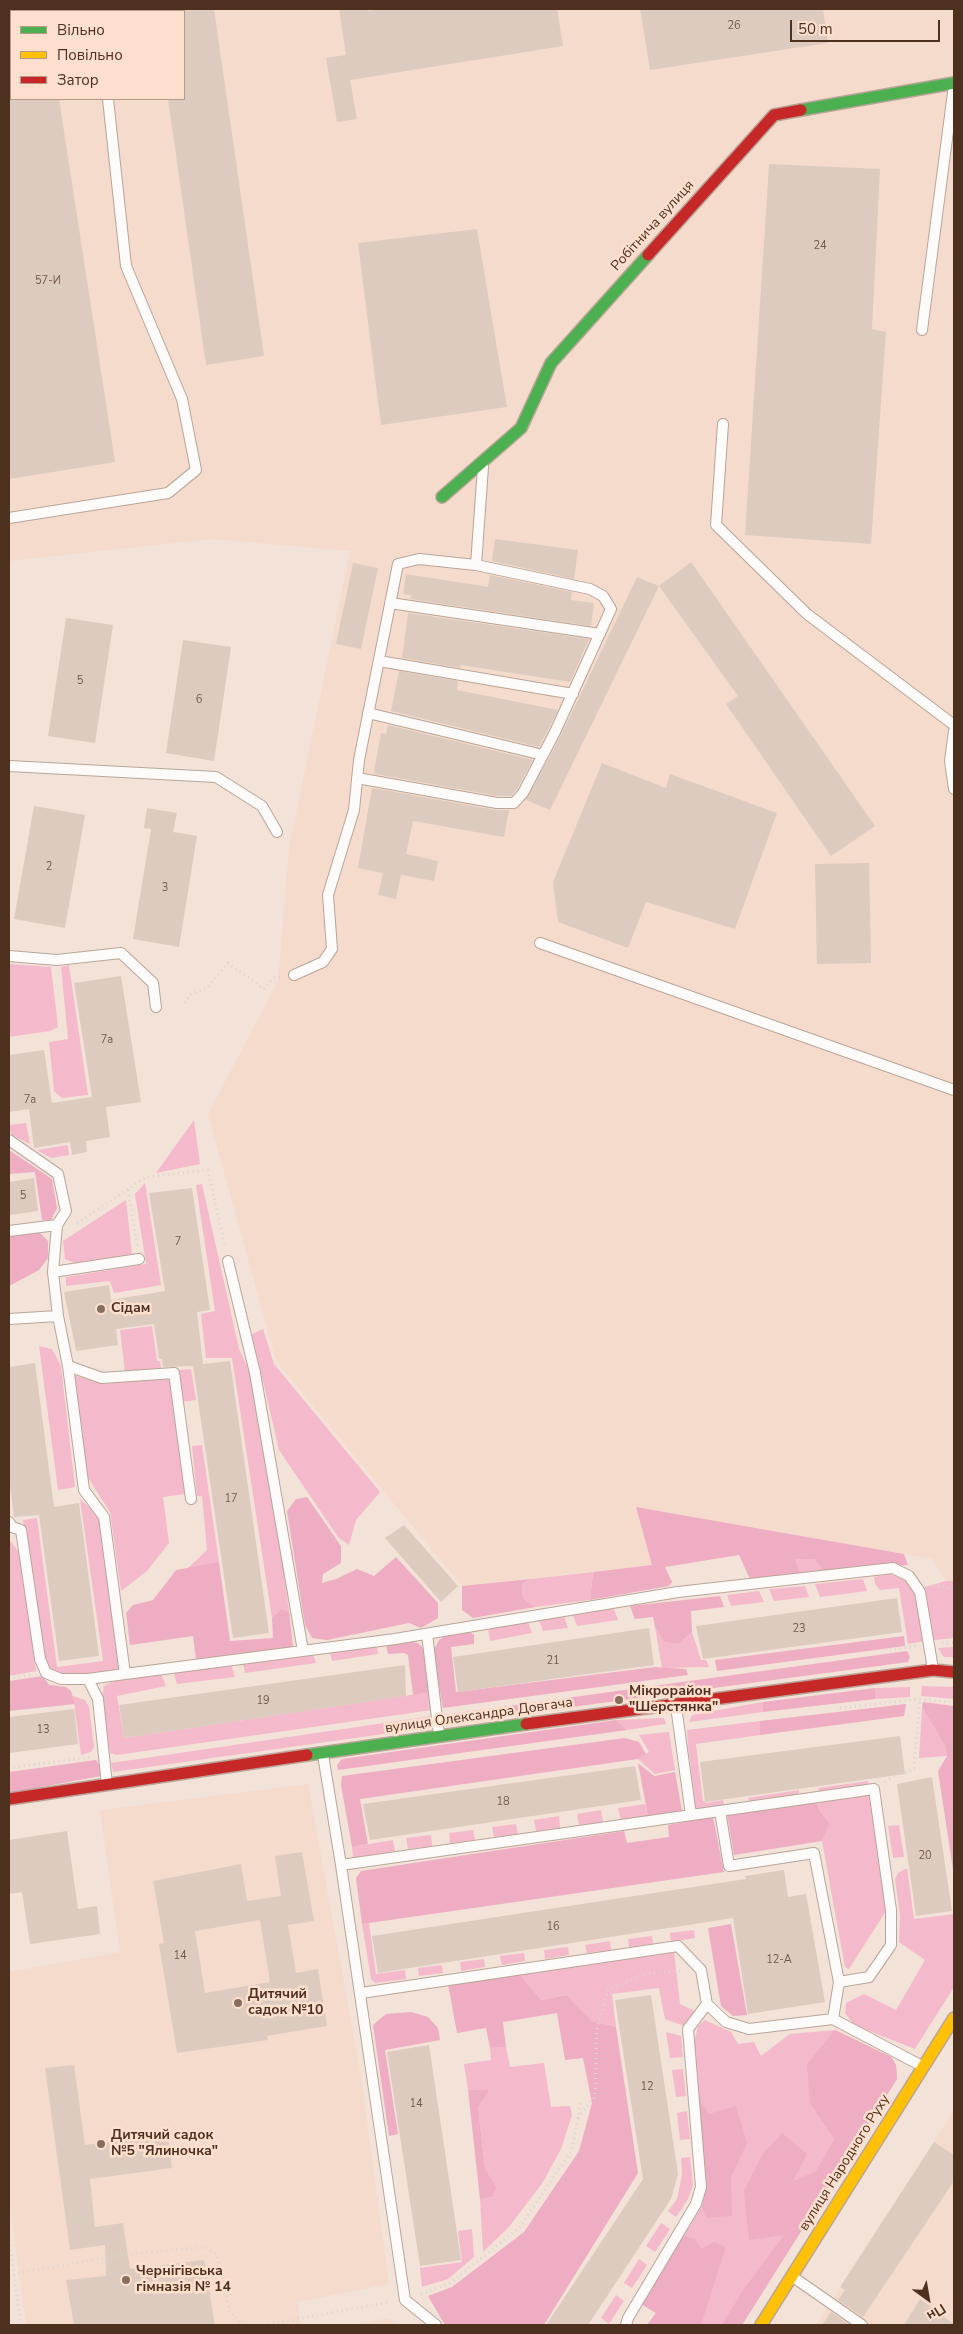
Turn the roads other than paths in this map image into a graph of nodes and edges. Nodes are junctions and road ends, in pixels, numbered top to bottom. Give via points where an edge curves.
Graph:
1 (954, 83) edge
2 (108, 100) edge
3 (922, 330) dead end
4 (723, 424) dead end
5 (484, 461) junction
6 (442, 497) dead end
7 (9, 518) edge
8 (476, 565) junction
9 (390, 603) junction
10 (600, 634) junction
11 (379, 661) junction
12 (573, 694) junction
13 (368, 713) junction
14 (954, 724) edge
15 (954, 731) edge
16 (543, 755) junction
17 (9, 766) edge
18 (357, 778) junction
19 (954, 789) edge
20 (277, 832) dead end
21 (540, 943) dead end
22 (9, 956) edge
23 (294, 975) road end
24 (156, 1007) dead end
25 (954, 1090) edge
26 (9, 1140) edge
27 (56, 1225) junction
28 (9, 1231) edge
29 (139, 1259) road end
30 (228, 1261) road end
31 (53, 1272) junction
32 (58, 1316) junction
33 (9, 1318) edge
34 (68, 1366) junction
35 (191, 1499) dead end
36 (9, 1522) edge
37 (427, 1634) junction
38 (303, 1651) junction
39 (934, 1670) junction
40 (954, 1672) edge
41 (125, 1674) junction
42 (88, 1679) junction
43 (676, 1706) junction
44 (439, 1736) junction
45 (322, 1754) junction
46 (107, 1786) junction
47 (9, 1799) edge
48 (720, 1811) junction
49 (691, 1815) junction
50 (341, 1865) junction
51 (839, 1982) junction
52 (360, 1993) junction
53 (707, 2004) junction
54 (954, 2018) edge
55 (833, 2019) junction
56 (923, 2066) junction
57 (792, 2276) junction
58 (436, 2325) edge
59 (626, 2325) edge
60 (761, 2325) edge
61 (862, 2325) edge

1 - 3 lane
1 - 5 street, Робітнича вулиця via 774,115 551,363 522,428
2 - 7 lane via 126,266 182,398 196,470 168,493
4 - 14 lane via 716,525 807,614
5 - 6 street, Робітнича вулиця
5 - 8 lane
8 - 9 lane via 419,559 398,564
8 - 10 lane via 590,589 603,596 611,609
9 - 10 lane
9 - 11 lane
10 - 12 lane
11 - 12 lane
11 - 13 lane
12 - 16 lane
13 - 16 lane
13 - 18 lane
15 - 19 lane via 950,760
16 - 18 lane via 523,793 514,803 497,804
17 - 20 lane via 216,777 262,806
18 - 23 lane via 354,810 328,895 332,949 322,962
21 - 25 lane
22 - 24 lane via 57,960 122,953 153,983
26 - 27 lane via 58,1174 66,1211
27 - 28 lane
27 - 31 lane
29 - 31 lane
30 - 38 lane via 255,1373
31 - 32 lane
32 - 33 lane
32 - 34 lane
34 - 35 lane via 102,1378 174,1373
34 - 41 lane via 84,1490 104,1517
36 - 42 lane via 21,1530 40,1658 46,1673 61,1679
37 - 38 lane
37 - 39 lane via 678,1592 893,1568 909,1576 920,1592
37 - 44 lane
38 - 41 lane
39 - 40 street, вулиця Олександра Довгача
39 - 43 street, вулиця Олександра Довгача
41 - 42 lane
42 - 46 lane via 98,1699
43 - 44 street, вулиця Олександра Довгача
43 - 49 lane
44 - 45 street, вулиця Олександра Довгача
45 - 46 street, вулиця Олександра Довгача
45 - 50 lane
46 - 47 street, вулиця Олександра Довгача
48 - 49 lane
48 - 51 lane via 729,1866 814,1853
48 - 51 lane via 874,1789 891,1910 891,1945 869,1976
49 - 50 lane
50 - 52 lane
51 - 55 lane
52 - 53 lane via 678,1946 701,1970
52 - 58 lane via 405,2300
53 - 55 lane via 726,2022 750,2028
53 - 59 lane via 688,2029 701,2187 696,2204
54 - 56 street, вулиця Народного Руху
55 - 56 lane
56 - 57 street, вулиця Народного Руху
57 - 60 street, вулиця Народного Руху
57 - 61 lane

